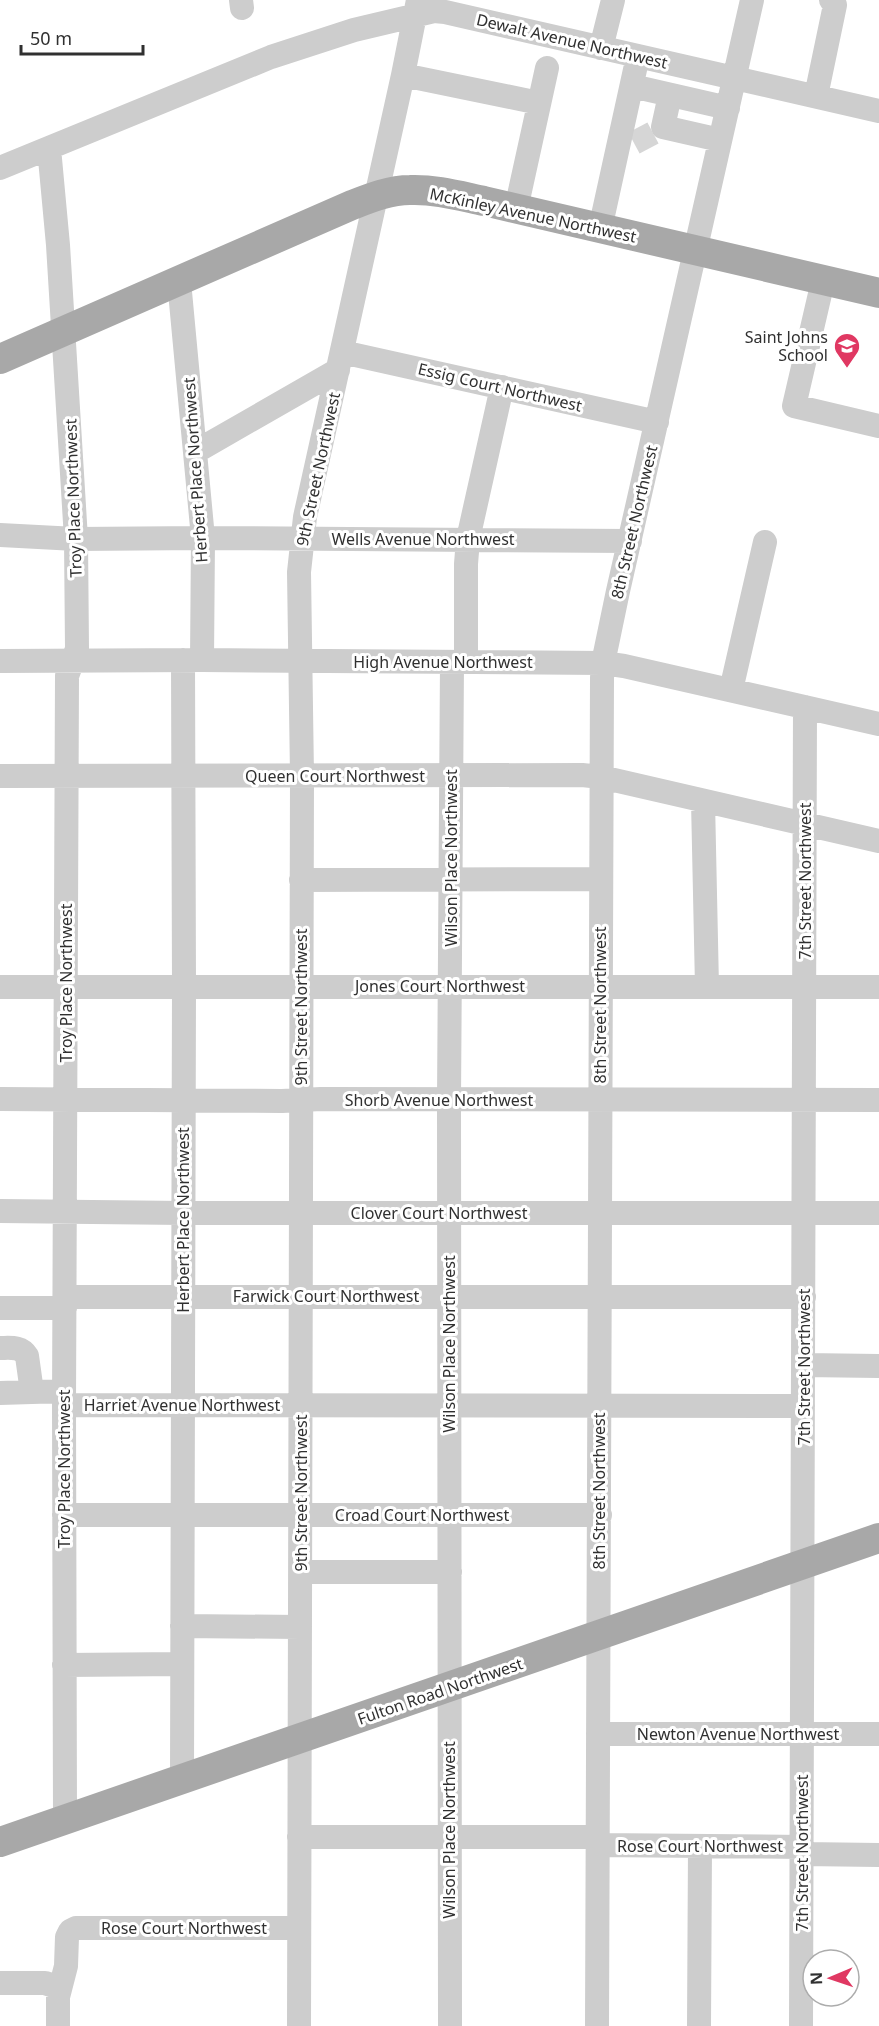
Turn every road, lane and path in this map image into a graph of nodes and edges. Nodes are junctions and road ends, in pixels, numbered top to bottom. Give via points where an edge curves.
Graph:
1 (613, 0) edge
2 (752, 0) edge
3 (837, 2) edge
4 (416, 8) edge
5 (601, 48) junction
6 (638, 56) junction
7 (547, 68) dead end
8 (404, 75) junction
9 (734, 77) junction
10 (632, 86) junction
11 (670, 95) junction
12 (816, 96) junction
13 (539, 103) junction
14 (728, 108) junction
15 (879, 111) edge
16 (642, 138) junction
17 (720, 140) junction
18 (49, 148) junction
19 (0, 168) edge
20 (376, 196) junction
21 (516, 209) junction
22 (600, 228) junction
23 (696, 251) junction
24 (179, 281) junction
25 (823, 281) junction
26 (879, 292) edge
27 (64, 331) junction
28 (0, 359) edge
29 (340, 361) junction
30 (502, 387) junction
31 (657, 422) junction
32 (879, 426) edge
33 (195, 452) junction
34 (0, 535) edge
35 (76, 538) junction
36 (203, 538) junction
37 (302, 539) junction
38 (468, 539) junction
39 (630, 541) junction
40 (765, 542) dead end
41 (192, 660) junction
42 (72, 661) junction
43 (301, 661) junction
44 (0, 662) edge
45 (459, 662) junction
46 (603, 663) junction
47 (731, 690) junction
48 (805, 707) junction
49 (879, 724) edge
50 (67, 775) junction
51 (184, 775) junction
52 (0, 776) edge
53 (302, 776) junction
54 (451, 776) junction
55 (601, 777) junction
56 (703, 801) junction
57 (804, 824) junction
58 (879, 841) edge
59 (601, 879) junction
60 (301, 880) junction
61 (451, 880) junction
62 (451, 986) junction
63 (0, 987) edge
64 (66, 987) junction
65 (184, 987) junction
66 (301, 987) junction
67 (600, 987) junction
68 (707, 987) junction
69 (879, 987) edge
70 (804, 988) junction
71 (0, 1099) edge
72 (65, 1099) junction
73 (183, 1100) junction
74 (301, 1100) junction
75 (449, 1100) junction
76 (879, 1100) edge
77 (599, 1101) junction
78 (804, 1101) junction
79 (0, 1211) edge
80 (66, 1212) junction
81 (184, 1213) junction
82 (301, 1213) junction
83 (599, 1213) junction
84 (879, 1213) edge
85 (449, 1214) junction
86 (804, 1214) junction
87 (183, 1296) junction
88 (301, 1296) junction
89 (449, 1297) junction
90 (599, 1297) junction
91 (804, 1297) junction
92 (65, 1303) junction
93 (0, 1308) edge
94 (0, 1348) edge
95 (804, 1365) junction
96 (879, 1366) edge
97 (0, 1392) edge
98 (32, 1392) junction
99 (64, 1398) junction
100 (301, 1405) junction
101 (183, 1406) junction
102 (449, 1406) junction
103 (599, 1406) junction
104 (803, 1406) junction
105 (449, 1514) junction
106 (64, 1515) junction
107 (183, 1515) junction
108 (600, 1515) junction
109 (301, 1516) junction
110 (879, 1538) edge
111 (803, 1564) junction
112 (301, 1572) junction
113 (450, 1572) junction
114 (182, 1626) junction
115 (300, 1627) junction
116 (599, 1637) junction
117 (182, 1664) junction
118 (64, 1665) junction
119 (448, 1687) junction
120 (598, 1734) junction
121 (802, 1734) junction
122 (879, 1734) edge
123 (300, 1739) junction
124 (182, 1780) junction
125 (65, 1820) junction
126 (299, 1837) junction
127 (449, 1838) junction
128 (598, 1841) junction
129 (0, 1842) edge
130 (700, 1846) junction
131 (803, 1850) junction
132 (879, 1855) edge
133 (299, 1928) junction
134 (0, 1983) edge
135 (60, 1988) junction
136 (58, 2026) edge
137 (299, 2026) edge
138 (450, 2026) edge
139 (597, 2026) edge
140 (699, 2026) edge
141 (801, 2026) edge

1 - 5 street
2 - 9 street, 8th Street Northwest
3 - 12 street
4 - 5 street, Dewalt Avenue Northwest
4 - 8 street, 9th Street Northwest
4 - 18 street, Dewalt Avenue Northwest via 271,57
5 - 6 street, Dewalt Avenue Northwest
6 - 9 street, Dewalt Avenue Northwest
6 - 10 street
7 - 13 street
8 - 13 street
8 - 20 street, 9th Street Northwest
9 - 12 street, Dewalt Avenue Northwest
9 - 14 street, 8th Street Northwest
10 - 11 street
10 - 16 street
11 - 14 street
11 - 16 street
12 - 15 street, Dewalt Avenue Northwest
13 - 21 street
14 - 17 street, 8th Street Northwest
16 - 17 street
16 - 22 street
17 - 23 street, 8th Street Northwest
18 - 19 street, Dewalt Avenue Northwest
18 - 27 street, Troy Place Northwest
20 - 21 main road, McKinley Avenue Northwest via 412,189
20 - 24 main road, McKinley Avenue Northwest
20 - 29 street, 9th Street Northwest
21 - 22 main road, McKinley Avenue Northwest
22 - 23 main road, McKinley Avenue Northwest
23 - 25 main road, McKinley Avenue Northwest
23 - 31 street, 8th Street Northwest
24 - 27 main road, McKinley Avenue Northwest
24 - 33 street, Herbert Place Northwest
25 - 26 main road, McKinley Avenue Northwest
25 - 32 street via 794,406
27 - 28 main road, McKinley Avenue Northwest
27 - 35 street, Troy Place Northwest
29 - 30 street, Essig Court Northwest
29 - 33 street
29 - 37 street, 9th Street Northwest
30 - 31 street, Essig Court Northwest
30 - 38 street, Wilson Place Northwest
31 - 39 street, 8th Street Northwest
33 - 36 street, Herbert Place Northwest
34 - 35 street, Wells Avenue Northwest
35 - 36 street, Wells Avenue Northwest
35 - 42 street, Troy Place Northwest via 76,649
36 - 37 street, Wells Avenue Northwest
36 - 41 street, Herbert Place Northwest
37 - 38 street, Wells Avenue Northwest
37 - 43 street, 9th Street Northwest
38 - 39 street, Wells Avenue Northwest
38 - 45 street, Wilson Place Northwest
39 - 46 street, 8th Street Northwest
40 - 47 street
41 - 42 street, High Avenue Northwest
41 - 43 street, High Avenue Northwest
41 - 51 street, Herbert Place Northwest
42 - 44 street, High Avenue Northwest
42 - 50 street, Troy Place Northwest via 67,676
43 - 45 street, High Avenue Northwest
43 - 53 street, 9th Street Northwest
45 - 46 street, High Avenue Northwest
45 - 54 street, Wilson Place Northwest
46 - 47 street, High Avenue Northwest
46 - 55 street, 8th Street Northwest
47 - 48 street, High Avenue Northwest
48 - 49 street, High Avenue Northwest
48 - 57 street, 7th Street Northwest
50 - 51 street, Queen Court Northwest
50 - 52 street, Queen Court Northwest
50 - 64 street, Troy Place Northwest
51 - 53 street, Queen Court Northwest
51 - 65 street, Herbert Place Northwest
53 - 54 street, Queen Court Northwest
53 - 60 street, 9th Street Northwest
54 - 55 street, Queen Court Northwest
54 - 61 street, Wilson Place Northwest
55 - 56 street, Queen Court Northwest
55 - 59 street, 8th Street Northwest
56 - 57 street, Queen Court Northwest
56 - 68 street
57 - 58 street, Queen Court Northwest
57 - 70 street, 7th Street Northwest
59 - 61 street
59 - 67 street, 8th Street Northwest
60 - 61 street
60 - 66 street, 9th Street Northwest
61 - 62 street, Wilson Place Northwest
62 - 66 street, Jones Court Northwest
62 - 67 street, Jones Court Northwest
62 - 75 street, Wilson Place Northwest
63 - 64 street, Jones Court Northwest
64 - 65 street, Jones Court Northwest
64 - 72 street, Troy Place Northwest
65 - 66 street, Jones Court Northwest
65 - 73 street, Herbert Place Northwest
66 - 74 street, 9th Street Northwest
67 - 68 street, Jones Court Northwest
67 - 77 street, 8th Street Northwest
68 - 70 street, Jones Court Northwest
69 - 70 street, Jones Court Northwest
70 - 78 street, 7th Street Northwest
71 - 72 street, Shorb Avenue Northwest
72 - 73 street, Shorb Avenue Northwest
72 - 80 street, Troy Place Northwest
73 - 74 street, Shorb Avenue Northwest
73 - 81 street, Herbert Place Northwest
74 - 75 street, Shorb Avenue Northwest
74 - 82 street, 9th Street Northwest
75 - 77 street, Shorb Avenue Northwest
75 - 85 street, Wilson Place Northwest
76 - 78 street, Shorb Avenue Northwest
77 - 78 street, Shorb Avenue Northwest
77 - 83 street, 8th Street Northwest
78 - 86 street, 7th Street Northwest
79 - 80 street, Clover Court Northwest
80 - 81 street, Clover Court Northwest
80 - 92 street, Troy Place Northwest
81 - 82 street, Clover Court Northwest
81 - 87 street, Herbert Place Northwest
82 - 85 street, Clover Court Northwest
82 - 88 street, 9th Street Northwest
83 - 85 street, Clover Court Northwest
83 - 86 street, Clover Court Northwest
83 - 90 street, 8th Street Northwest
84 - 86 street, Clover Court Northwest
85 - 89 street, Wilson Place Northwest
86 - 91 street, 7th Street Northwest
87 - 88 street, Farwick Court Northwest
87 - 92 street, Farwick Court Northwest
87 - 101 street, Herbert Place Northwest
88 - 89 street, Farwick Court Northwest
88 - 100 street, 9th Street Northwest
89 - 90 street, Farwick Court Northwest
89 - 102 street, Wilson Place Northwest
90 - 91 street, Farwick Court Northwest
90 - 103 street, 8th Street Northwest
91 - 95 street, 7th Street Northwest
92 - 93 street, Farwick Court Northwest
92 - 99 street, Troy Place Northwest
94 - 98 street via 24,1351
95 - 96 street
95 - 104 street, 7th Street Northwest
97 - 98 street, Harriet Avenue Northwest
98 - 99 street, Harriet Avenue Northwest
99 - 101 street, Harriet Avenue Northwest
99 - 106 street, Troy Place Northwest
100 - 101 street, Harriet Avenue Northwest
100 - 102 street, Harriet Avenue Northwest
100 - 109 street, 9th Street Northwest
101 - 107 street, Herbert Place Northwest
102 - 103 street, Harriet Avenue Northwest
102 - 105 street, Wilson Place Northwest
103 - 104 street, Harriet Avenue Northwest
103 - 108 street, 8th Street Northwest
104 - 111 street, 7th Street Northwest
105 - 108 street, Croad Court Northwest
105 - 109 street, Croad Court Northwest
105 - 113 street, Wilson Place Northwest
106 - 107 street, Croad Court Northwest
106 - 118 street, Troy Place Northwest
107 - 109 street, Croad Court Northwest
107 - 114 street, Herbert Place Northwest
108 - 116 street, 8th Street Northwest
109 - 112 street, 9th Street Northwest
110 - 111 main road, Fulton Road Northwest
111 - 116 main road, Fulton Road Northwest
111 - 121 street, 7th Street Northwest
112 - 113 street
112 - 115 street, 9th Street Northwest
113 - 119 street, Wilson Place Northwest
114 - 115 street
114 - 117 street, Herbert Place Northwest
115 - 123 street, 9th Street Northwest
116 - 119 main road, Fulton Road Northwest
116 - 120 street, 8th Street Northwest
117 - 118 street
117 - 124 street, Herbert Place Northwest
118 - 125 street, Troy Place Northwest
119 - 123 main road, Fulton Road Northwest
119 - 127 street, Wilson Place Northwest
120 - 121 street, Newton Avenue Northwest
120 - 128 street, 8th Street Northwest
121 - 122 street, Newton Avenue Northwest
121 - 131 street, 7th Street Northwest
123 - 124 main road, Fulton Road Northwest
123 - 126 street, 9th Street Northwest
124 - 125 main road, Fulton Road Northwest
125 - 129 main road, Fulton Road Northwest
126 - 127 street, Rose Court Northwest
126 - 133 street, 9th Street Northwest
127 - 128 street, Rose Court Northwest
127 - 138 street, Wilson Place Northwest
128 - 130 street, Rose Court Northwest
128 - 139 street, 8th Street Northwest
130 - 131 street, Rose Court Northwest
130 - 140 street
131 - 132 street, Rose Court Northwest
131 - 141 street, 7th Street Northwest
133 - 135 street, Rose Court Northwest via 76,1928 67,1936 66,1966
133 - 137 street, 9th Street Northwest
134 - 135 street via 45,1983
135 - 136 street

